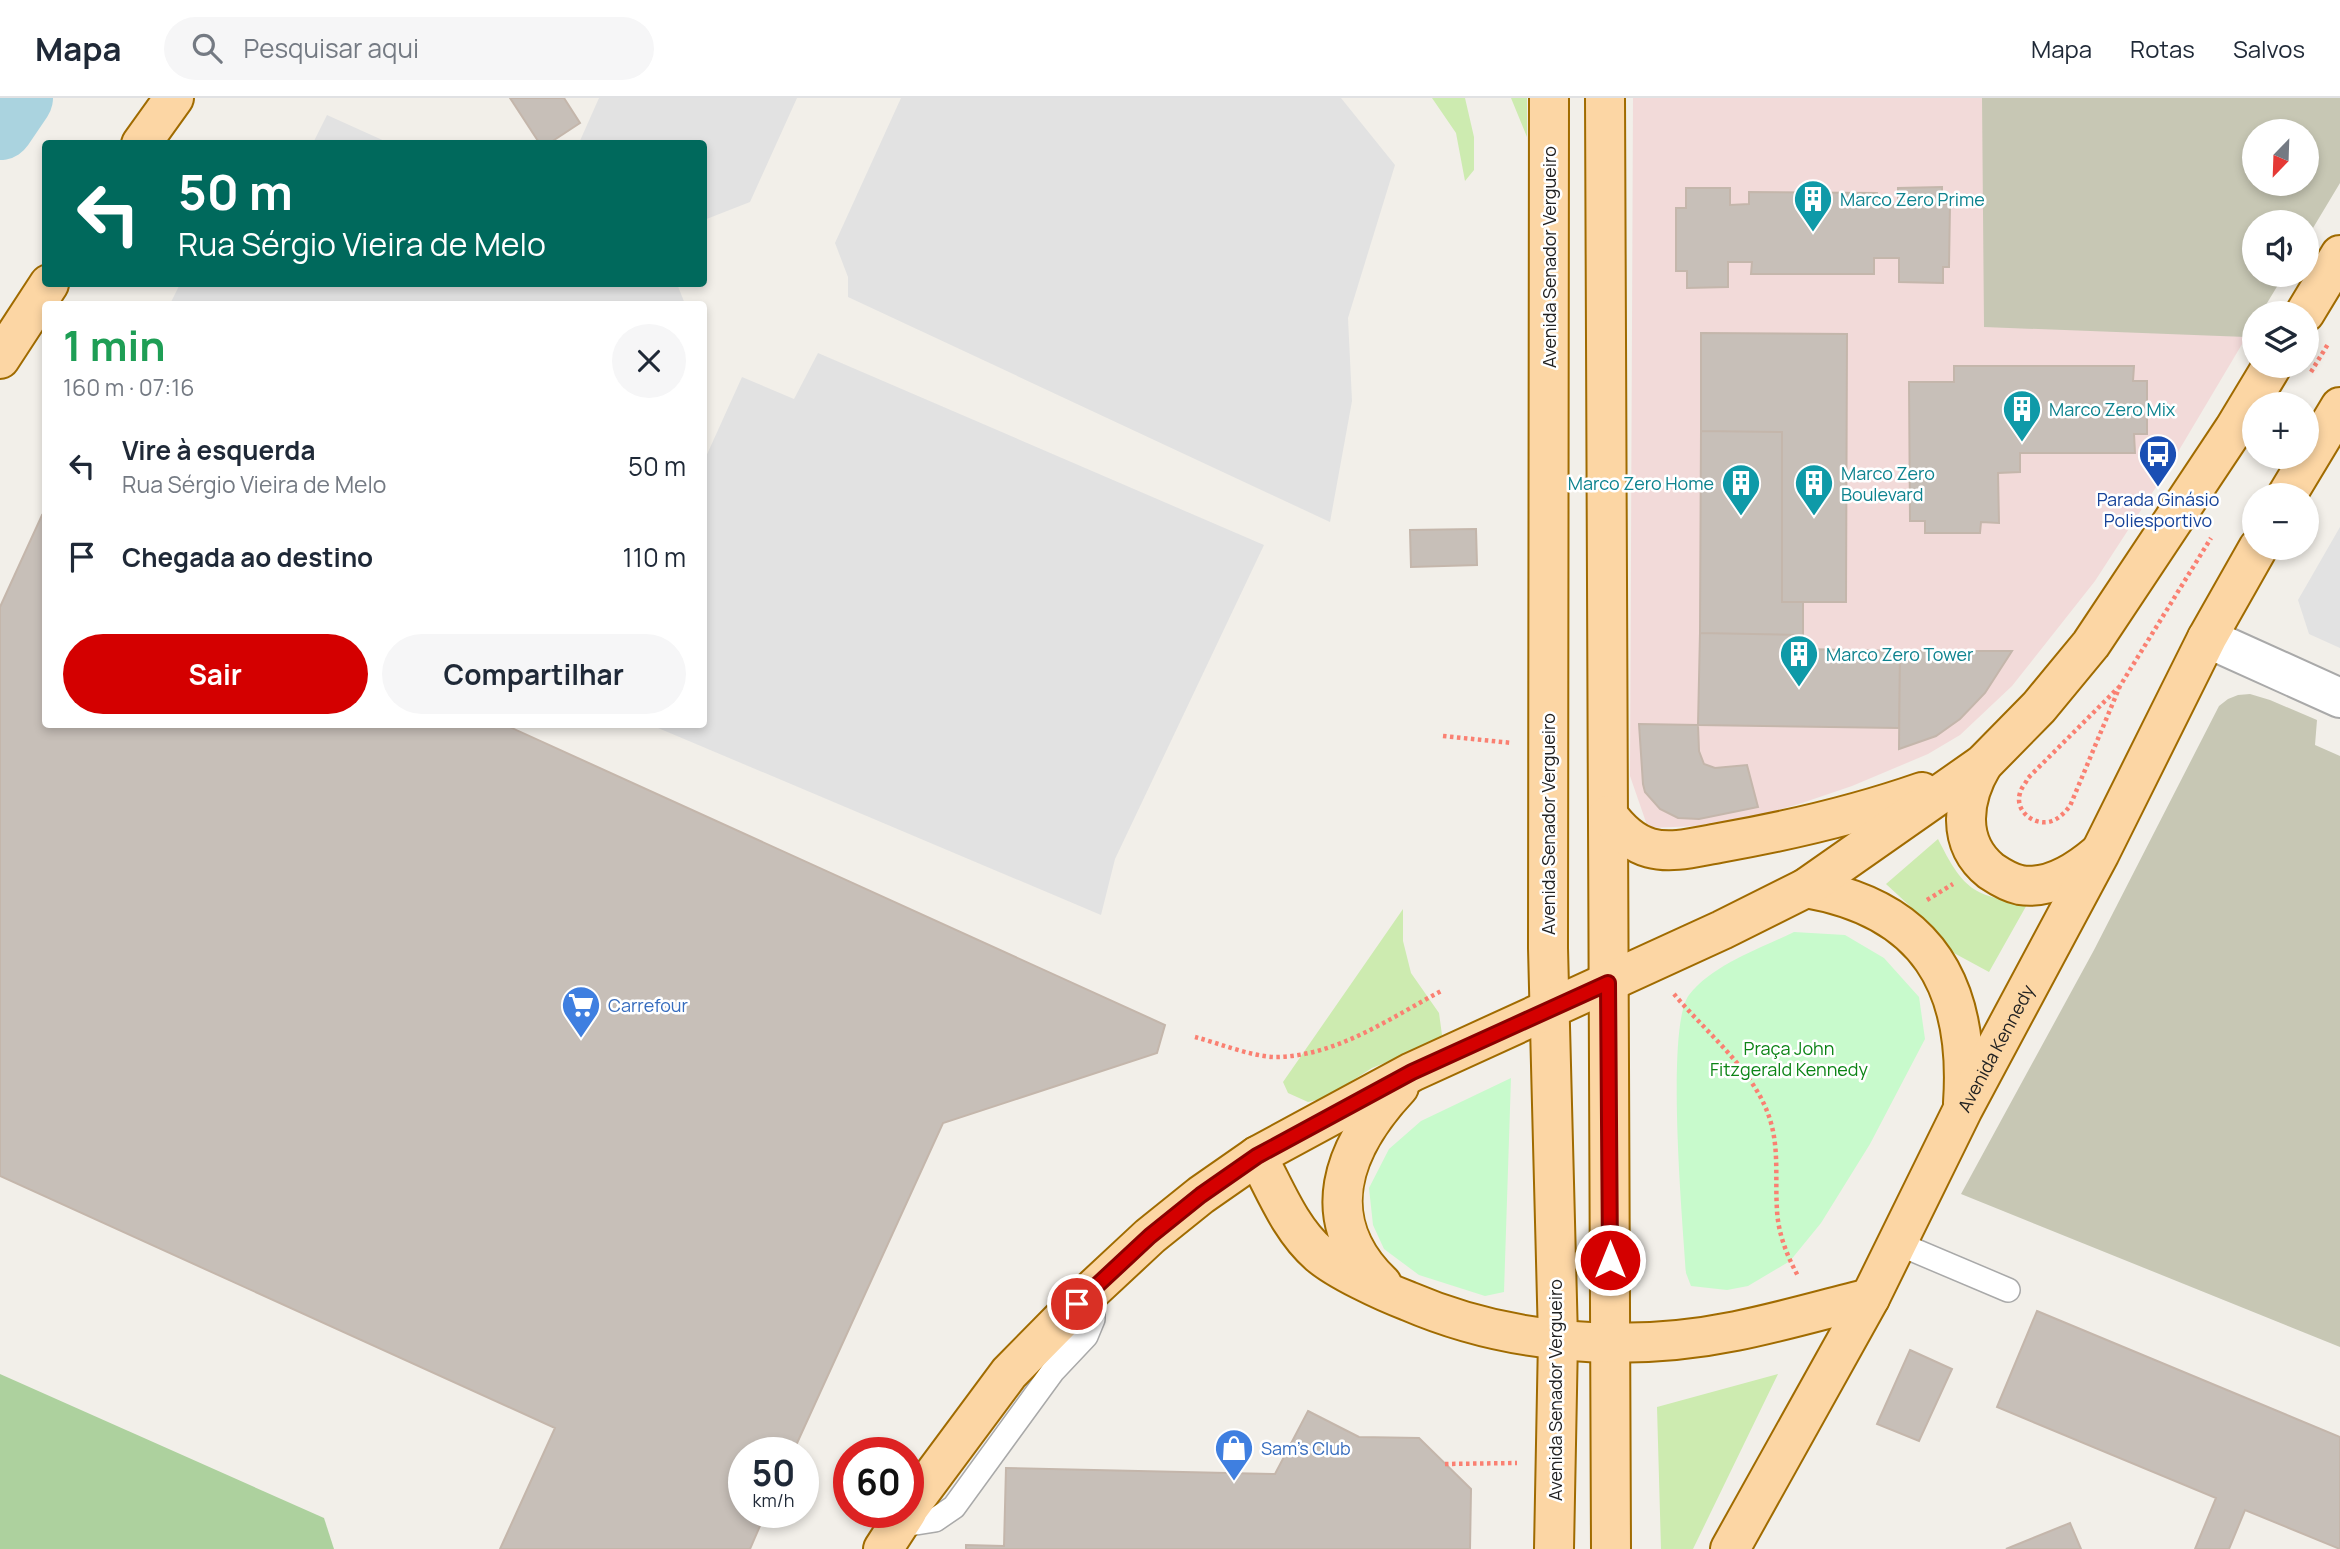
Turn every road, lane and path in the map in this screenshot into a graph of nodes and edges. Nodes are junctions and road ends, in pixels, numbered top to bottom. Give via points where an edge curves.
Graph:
1 (174, 98) edge
2 (1549, 98) edge
3 (1605, 98) edge
4 (144, 140) edge
5 (2340, 255) edge
6 (47, 287) edge
7 (2319, 324) edge
8 (0, 359) edge
9 (2265, 378) edge
10 (2340, 407) edge
11 (2294, 483) edge
12 (2217, 528) dead end
13 (2251, 560) edge
14 (2207, 638) junction
15 (2120, 686) junction
16 (2340, 698) edge
17 (1548, 727) junction
18 (1444, 736) dead end
19 (1975, 770) junction
20 (1608, 816) junction
21 (2100, 853) junction
22 (1984, 865) junction
23 (1806, 888) junction
24 (1894, 920) junction
25 (1650, 963) junction
26 (1608, 983) junction
27 (1443, 990) dead end
28 (1548, 1009) junction
29 (1195, 1037) dead end
30 (1412, 1072) junction
31 (1963, 1109) junction
32 (1257, 1156) junction
33 (1897, 1243) junction
34 (2008, 1290) dead end
35 (1393, 1296) junction
36 (1870, 1298) junction
37 (1816, 1311) junction
38 (1558, 1339) junction
39 (1610, 1343) junction
40 (1556, 1462) junction
41 (1445, 1464) dead end
42 (924, 1490) edge
43 (1751, 1531) edge
44 (1554, 1549) edge
45 (1611, 1549) edge
46 (1730, 1549) edge

1 - 4 main road
2 - 17 main road, Avenida Senador Vergueiro
3 - 20 main road
5 - 7 main road
6 - 8 main road
9 - 19 main road via 2091,645 2039,707
10 - 11 main road
12 - 15 path
13 - 14 main road, Avenida Kennedy
14 - 16 street
14 - 21 main road, Avenida Kennedy
15 - 15 path via 2028,778 2019,804 2033,820 2048,822 2070,806
17 - 18 path via 1523,724 1521,744
17 - 28 main road, Avenida Senador Vergueiro
19 - 20 main road via 1900,800 1682,849 1642,845
19 - 22 main road via 1965,822 1971,845
19 - 23 main road
20 - 26 main road
21 - 22 main road via 2073,873 2034,885 2007,881
21 - 31 main road, Avenida Kennedy
22 - 24 path
23 - 24 main road via 1853,898
23 - 25 main road
24 - 31 main road via 1932,958 1954,1000 1963,1048
25 - 26 main road
25 - 37 path via 1737,1064 1766,1108 1775,1142 1780,1230
26 - 28 main road
26 - 39 main road
27 - 29 path via 1345,1043 1295,1055 1271,1057
28 - 30 main road
28 - 38 main road, Avenida Senador Vergueiro
30 - 32 main road
30 - 35 main road via 1368,1124 1350,1161 1341,1196 1343,1225 1354,1252
31 - 33 main road, Avenida Kennedy
32 - 35 main road via 1298,1232 1320,1255
32 - 42 main road via 1160,1228 1009,1373
33 - 34 lane
33 - 36 main road, Avenida Kennedy
35 - 38 main road via 1492,1330
36 - 37 main road
36 - 43 main road, Avenida Kennedy
37 - 39 main road via 1702,1337
38 - 39 main road
38 - 40 main road, Avenida Senador Vergueiro
39 - 45 main road
40 - 41 path
40 - 44 main road, Avenida Senador Vergueiro
43 - 46 main road, Avenida Kennedy

